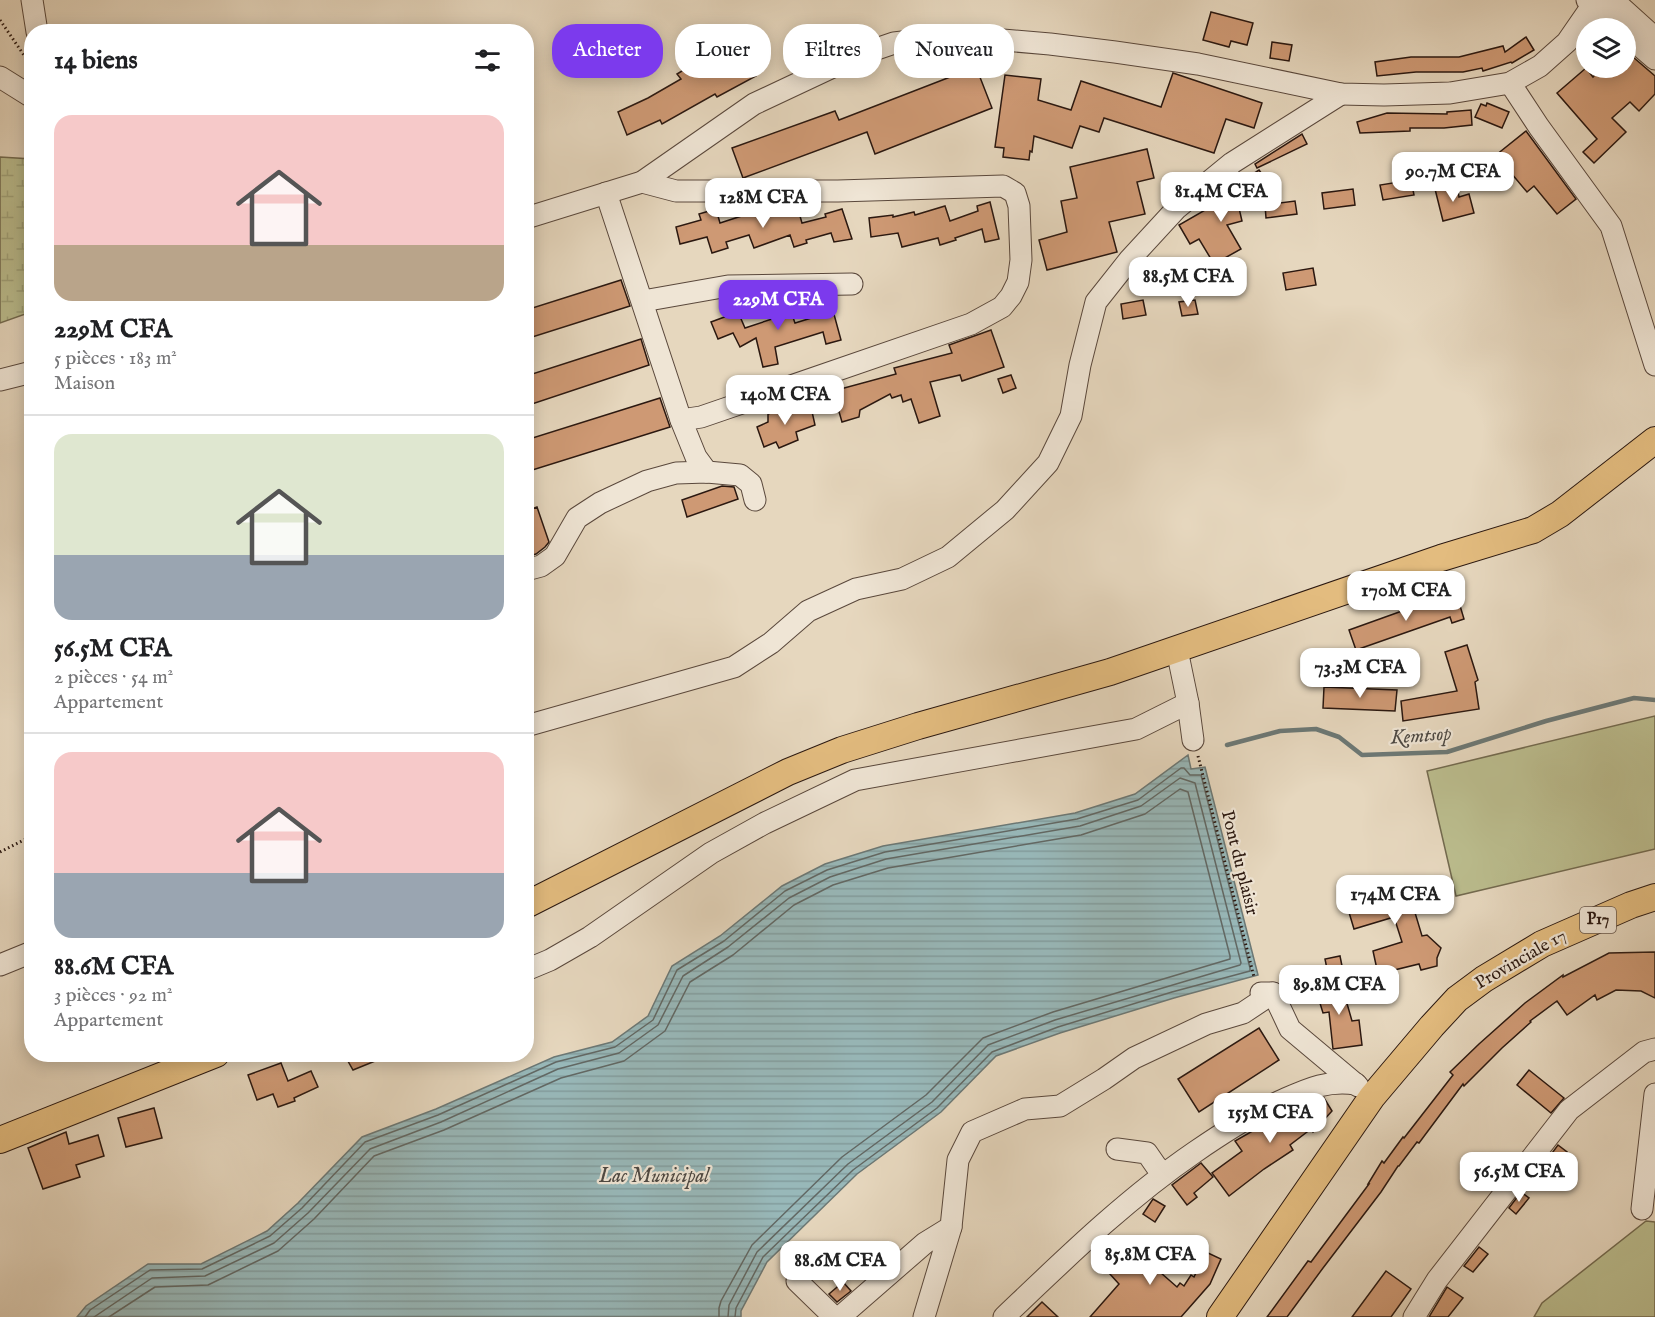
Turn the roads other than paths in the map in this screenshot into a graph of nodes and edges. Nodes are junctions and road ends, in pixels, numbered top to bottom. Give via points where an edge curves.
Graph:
1 (32, 0) edge
2 (1597, 1) edge
3 (1611, 18) edge
4 (36, 24) edge
5 (1655, 38) edge
6 (1636, 43) edge
7 (1655, 59) edge
8 (0, 77) edge
9 (1510, 83) junction
10 (24, 88) edge
11 (1341, 94) junction
12 (642, 182) junction
13 (606, 193) junction
14 (534, 216) edge
15 (852, 284) dead end
16 (643, 301) junction
17 (1655, 365) edge
18 (24, 374) edge
19 (0, 380) edge
20 (681, 420) junction
21 (1655, 440) edge
22 (707, 472) junction
23 (755, 500) dead end
24 (534, 568) edge
25 (1177, 650) junction
26 (1188, 703) junction
27 (534, 724) edge
28 (1193, 740) road end
29 (1655, 897) edge
30 (534, 901) edge
31 (24, 955) edge
32 (0, 965) edge
33 (534, 967) edge
34 (1655, 1049) edge
35 (196, 1062) edge
36 (1364, 1090) junction
37 (1655, 1094) edge
38 (0, 1140) edge
39 (1117, 1149) dead end
40 (1164, 1174) junction
41 (1642, 1209) dead end
42 (951, 1227) junction
43 (797, 1281) dead end
44 (834, 1317) edge
45 (840, 1317) edge
46 (924, 1317) edge
47 (1004, 1317) edge
48 (1220, 1317) edge
49 (1414, 1317) edge

1 - 4 street
2 - 3 street
2 - 5 street
2 - 9 street via 1567,42 1540,66
6 - 7 street
8 - 10 street
9 - 11 street via 1450,93
9 - 17 street via 1611,226
11 - 12 street via 1198,64 1061,45 980,38 894,43 856,56 754,104
11 - 27 street via 1232,163 1177,208 1130,259 1096,302 1071,417 1048,464 1005,510 948,557 903,579 856,589 808,611 771,643 734,667
12 - 13 street
12 - 20 street via 676,191 1003,186 1015,193 1019,206 1018,282 1002,307 949,332 701,417
13 - 14 street
13 - 16 street
15 - 16 street via 728,286
16 - 20 street
18 - 19 street
20 - 22 street via 696,457
21 - 25 main road via 1560,514 1533,530
22 - 23 street via 740,476 752,484
22 - 24 street via 657,478 600,503 577,518 555,556
25 - 26 street
25 - 30 main road via 842,750 778,777
26 - 28 street
26 - 33 street via 1136,729 855,780 711,853 590,937
29 - 36 main road, Provinciale 17 / P17 via 1542,944 1484,979 1457,999
31 - 32 street
34 - 49 street via 1644,1052 1569,1110 1437,1280
35 - 38 main road
36 - 40 street via 1340,1082 1315,1086 1266,1107
36 - 42 street via 1290,1029 1266,993 1243,1013 1206,1024 1134,1058 1060,1106 1025,1109 972,1132 958,1160
36 - 48 main road, Provinciale 17 / P17
37 - 41 street
39 - 40 street via 1147,1154
40 - 47 street via 1084,1240
42 - 45 street via 925,1243
42 - 46 street
43 - 44 street

